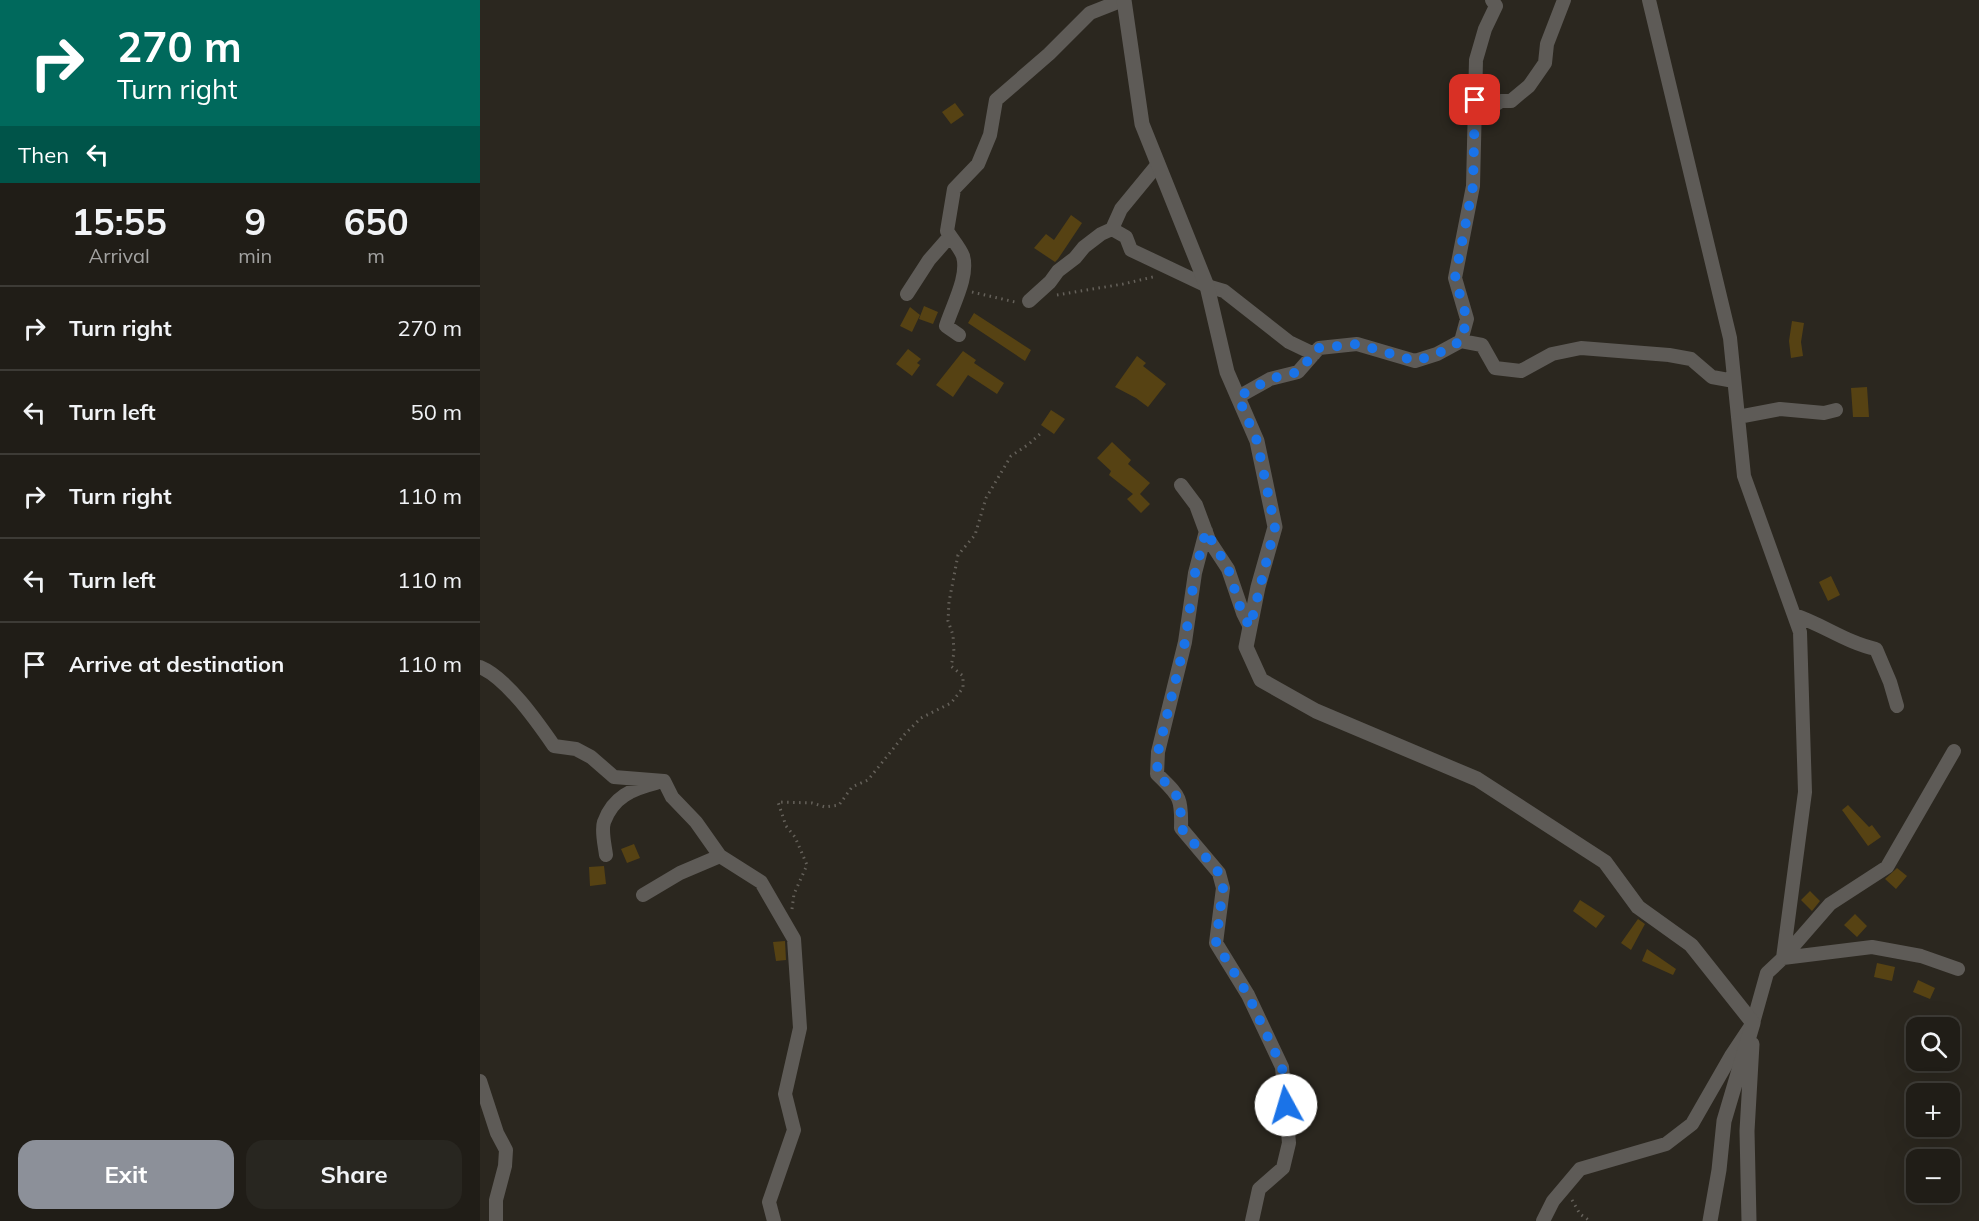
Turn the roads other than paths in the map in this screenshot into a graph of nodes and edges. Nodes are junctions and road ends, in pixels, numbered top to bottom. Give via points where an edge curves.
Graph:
1 (1124, 0) edge
2 (1492, 0) edge
3 (1564, 0) edge
4 (1649, 0) edge
5 (1475, 118) junction
6 (1158, 164) junction
7 (1112, 229) junction
8 (950, 236) junction
9 (1206, 286) junction
10 (907, 294) dead end
11 (1029, 301) road end
12 (959, 335) dead end
13 (1461, 341) junction
14 (1314, 354) junction
15 (1734, 381) junction
16 (1238, 397) junction
17 (1836, 410) dead end
18 (1738, 417) junction
19 (1181, 485) dead end
20 (1206, 531) junction
21 (1794, 615) junction
22 (1250, 627) junction
23 (480, 667) edge
24 (1897, 706) dead end
25 (1954, 751) dead end
26 (663, 781) junction
27 (606, 855) dead end
28 (720, 856) junction
29 (643, 895) dead end
30 (1783, 958) junction
31 (1958, 969) dead end
32 (1752, 1023) junction
33 (480, 1081) edge
34 (496, 1221) edge
35 (774, 1221) edge
36 (1252, 1221) edge
37 (1543, 1221) edge
38 (1710, 1221) edge
39 (1749, 1221) edge

1 - 6 street via 1142,124
1 - 8 street via 1090,13 996,100 990,135 978,164 954,189 947,231
2 - 5 street via 1496,6 1476,60
3 - 5 street via 1547,44 1545,63 1529,86 1511,102 1501,101
4 - 15 street via 1730,338
5 - 13 street via 1473,186 1455,278 1467,319
6 - 7 street via 1121,209
6 - 9 street
7 - 9 street via 1126,237 1131,250
7 - 11 street via 1084,246
8 - 10 street
8 - 12 street via 963,257 962,289 946,326
9 - 14 street via 1235,297 1289,342
9 - 16 street via 1227,372
13 - 14 street via 1415,361 1358,344 1319,348
13 - 15 street via 1482,345 1494,368 1521,371 1552,354 1581,348 1691,359 1712,378
14 - 16 street via 1298,372 1270,379
15 - 18 street
16 - 22 street via 1257,441 1275,527
17 - 18 street via 1824,413 1780,409
18 - 21 street via 1744,476
19 - 20 street via 1196,505
20 - 22 street via 1228,568
20 - 36 street via 1195,573 1185,642 1158,752 1157,774 1175,791 1181,803 1181,828 1219,873 1223,888 1216,943 1248,995 1282,1067 1289,1143 1283,1168 1259,1189
21 - 24 street via 1859,646 1876,649
21 - 30 street via 1800,632 1805,792
22 - 32 street via 1246,647 1262,680 1316,711 1477,779 1605,862 1638,907 1691,945
23 - 26 street via 524,705 554,746 576,749 614,777
25 - 30 street via 1887,867 1830,904
26 - 27 street via 632,789 617,802 604,823
26 - 28 street
28 - 29 street
28 - 35 street via 761,882 794,939 800,1028 785,1094 794,1130 769,1202
30 - 31 street via 1872,947 1921,956
30 - 32 street via 1767,973
32 - 37 street via 1692,1124 1666,1144 1580,1169 1553,1201
32 - 38 street via 1724,1122
32 - 39 street via 1747,1131
33 - 34 street via 506,1150

